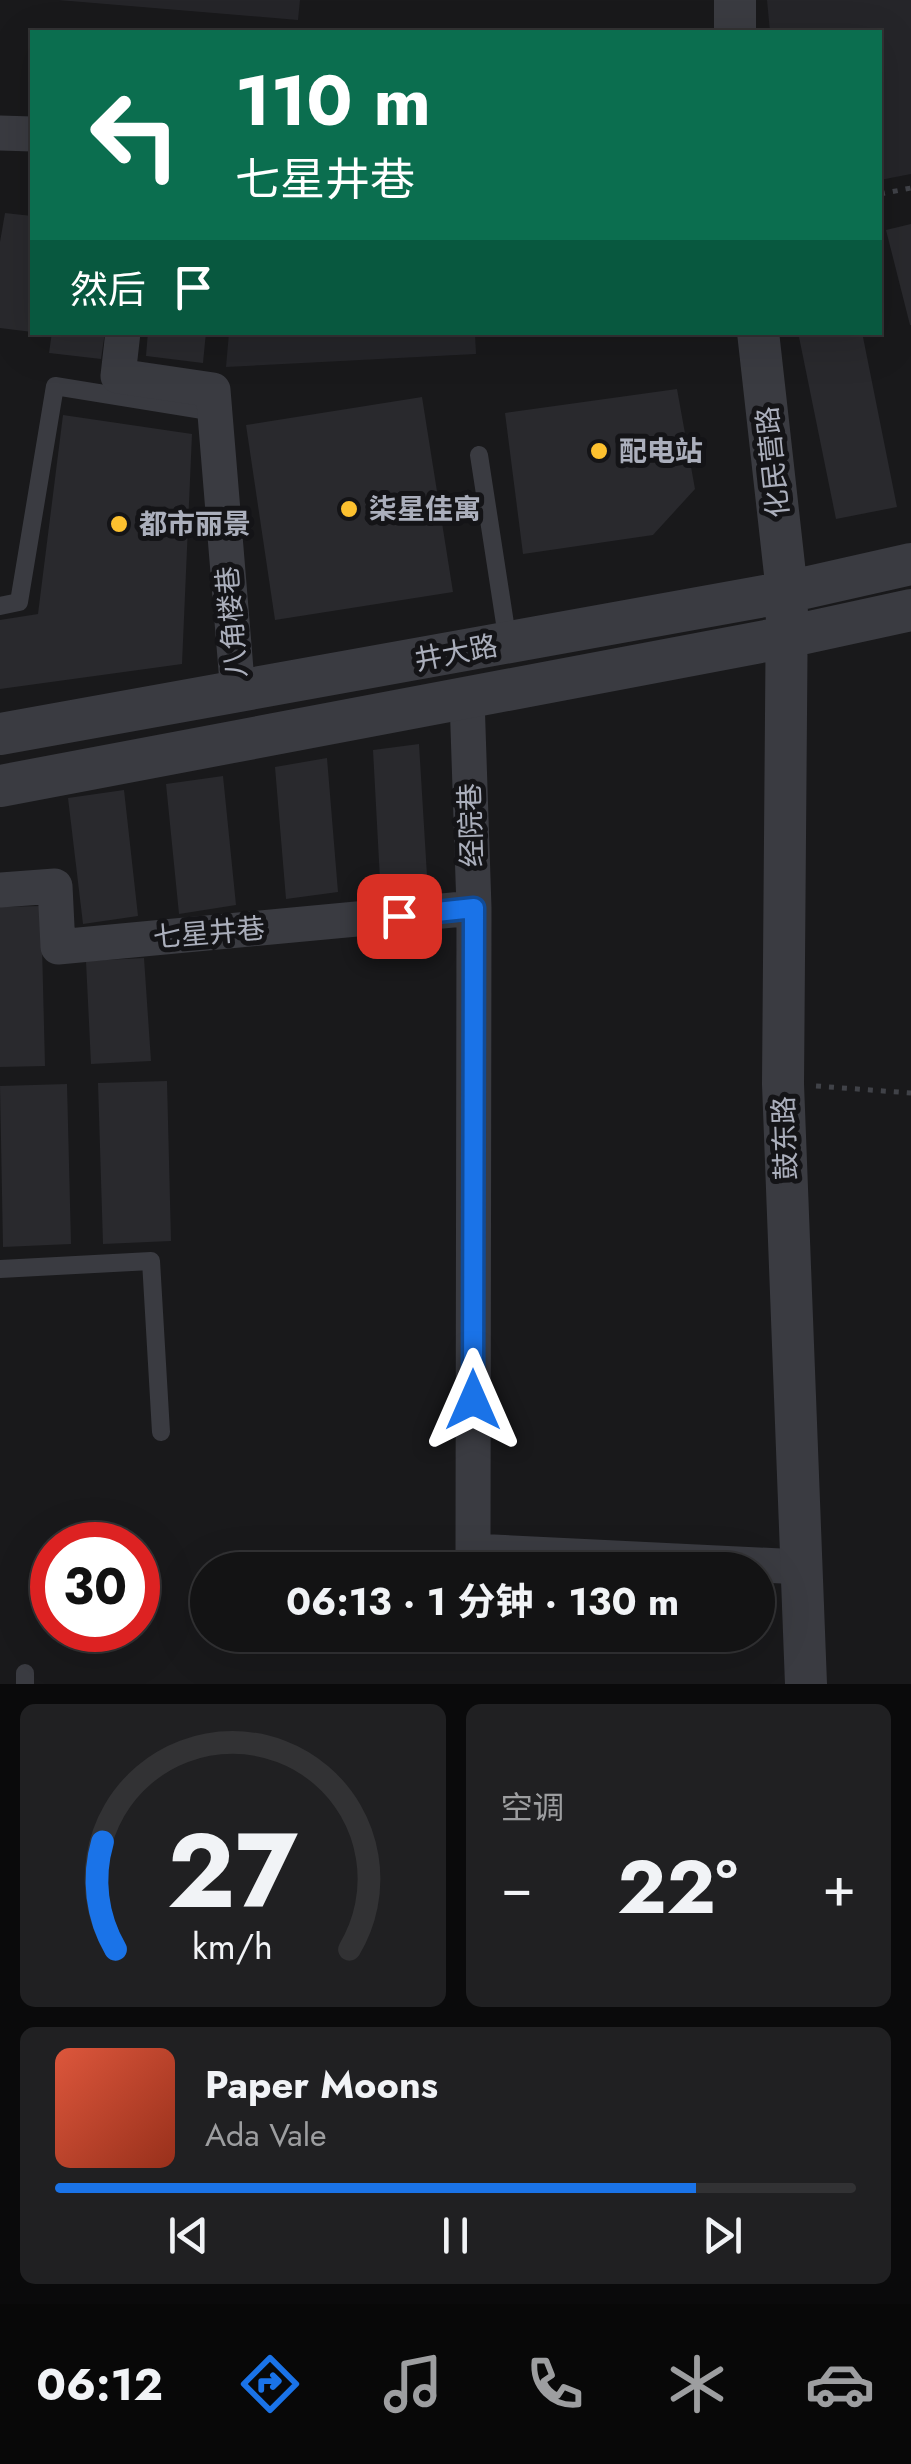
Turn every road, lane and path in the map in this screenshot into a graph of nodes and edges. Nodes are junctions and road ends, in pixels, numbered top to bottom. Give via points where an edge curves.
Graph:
1 (735, 0) edge
2 (735, 30) edge
3 (0, 133) edge
4 (30, 134) edge
5 (911, 188) edge
6 (882, 194) edge
7 (122, 335) edge
8 (758, 335) edge
9 (215, 412) junction
10 (479, 454) dead end
11 (911, 564) edge
12 (787, 592) junction
13 (0, 606) edge
14 (911, 610) edge
15 (787, 637) junction
16 (508, 643) junction
17 (238, 694) junction
18 (467, 698) junction
19 (0, 734) edge
20 (0, 786) edge
21 (0, 890) edge
22 (474, 908) junction
23 (783, 1084) junction
24 (911, 1093) edge
25 (0, 1270) edge
26 (161, 1432) dead end
27 (801, 1567) junction
28 (806, 1684) edge

1 - 2 street
3 - 4 street
5 - 6 path
7 - 9 street via 118,376 213,390
8 - 12 street, 化民营路
9 - 13 lane via 55,386 18,602
9 - 17 street, 八角楼巷
10 - 16 lane
11 - 12 street, 井大路
12 - 15 street, 鼓东路
12 - 16 street, 井大路
14 - 15 street
15 - 18 street
15 - 23 street, 鼓东路
16 - 17 street, 井大路
17 - 19 street, 井大路
18 - 20 street
18 - 22 street, 经院巷
21 - 22 street, 七星井巷 via 55,886 58,947
22 - 27 street, 经院巷 via 473,1551
23 - 24 path
23 - 27 street, 鼓东路
25 - 26 lane via 151,1261
27 - 28 street, 鼓东路

